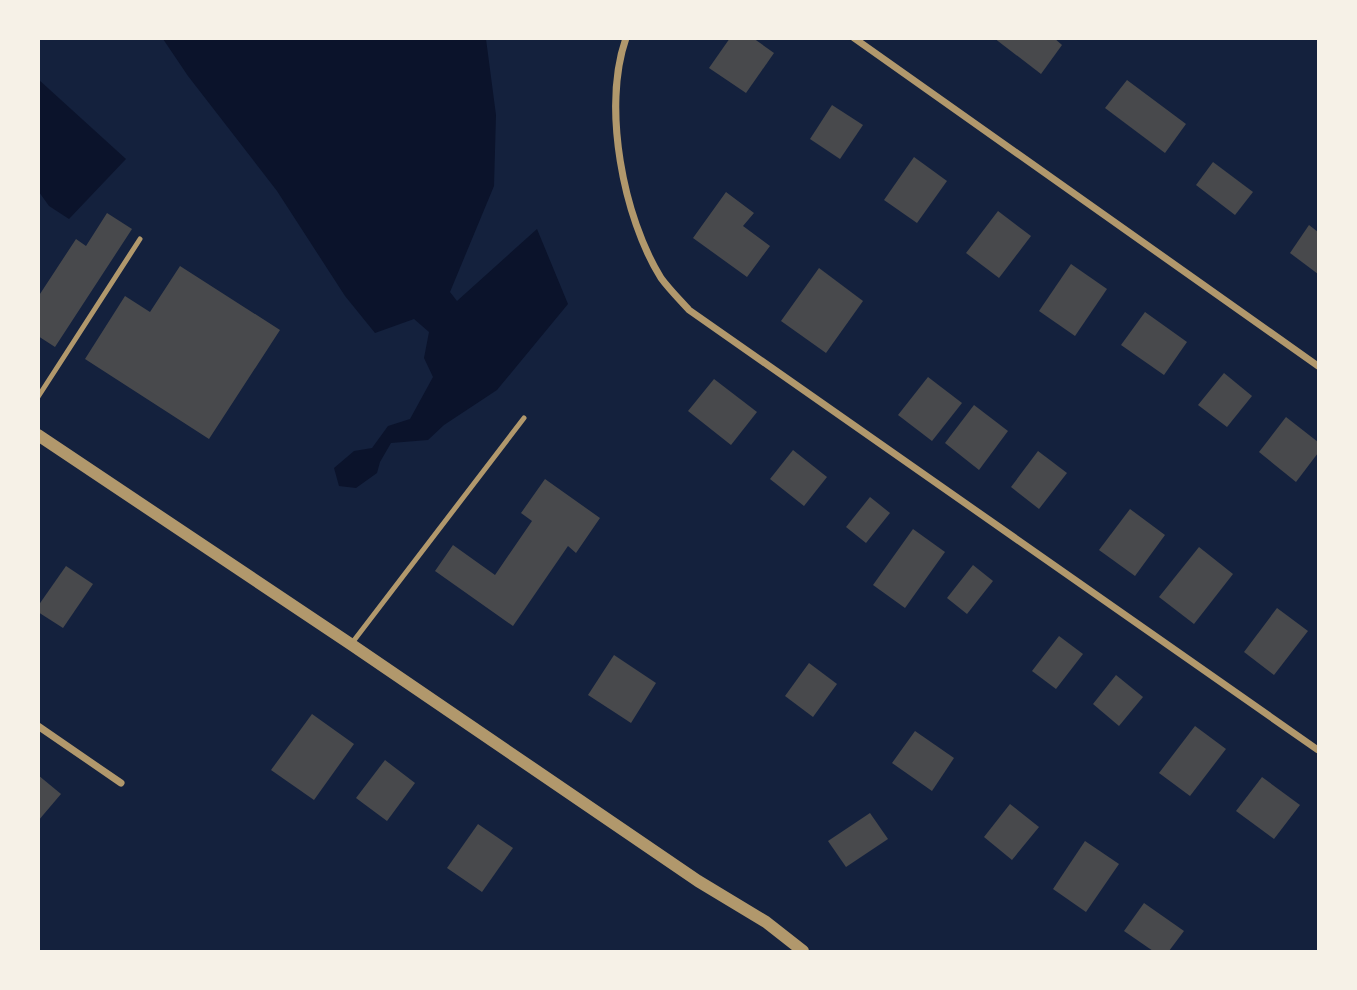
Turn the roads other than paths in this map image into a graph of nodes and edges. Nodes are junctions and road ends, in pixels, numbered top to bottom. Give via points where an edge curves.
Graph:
1 (626, 38) edge
2 (854, 38) edge
3 (140, 239) dead end
4 (1318, 366) edge
5 (38, 397) edge
6 (524, 418) dead end
7 (38, 435) edge
8 (352, 645) junction
9 (38, 726) edge
10 (1318, 750) edge
11 (121, 783) dead end
12 (803, 951) edge

1 - 10 street via 617,80 619,160 642,243 662,280 689,310
2 - 4 street
3 - 5 lane
6 - 8 lane
7 - 8 street
8 - 12 street
9 - 11 street

